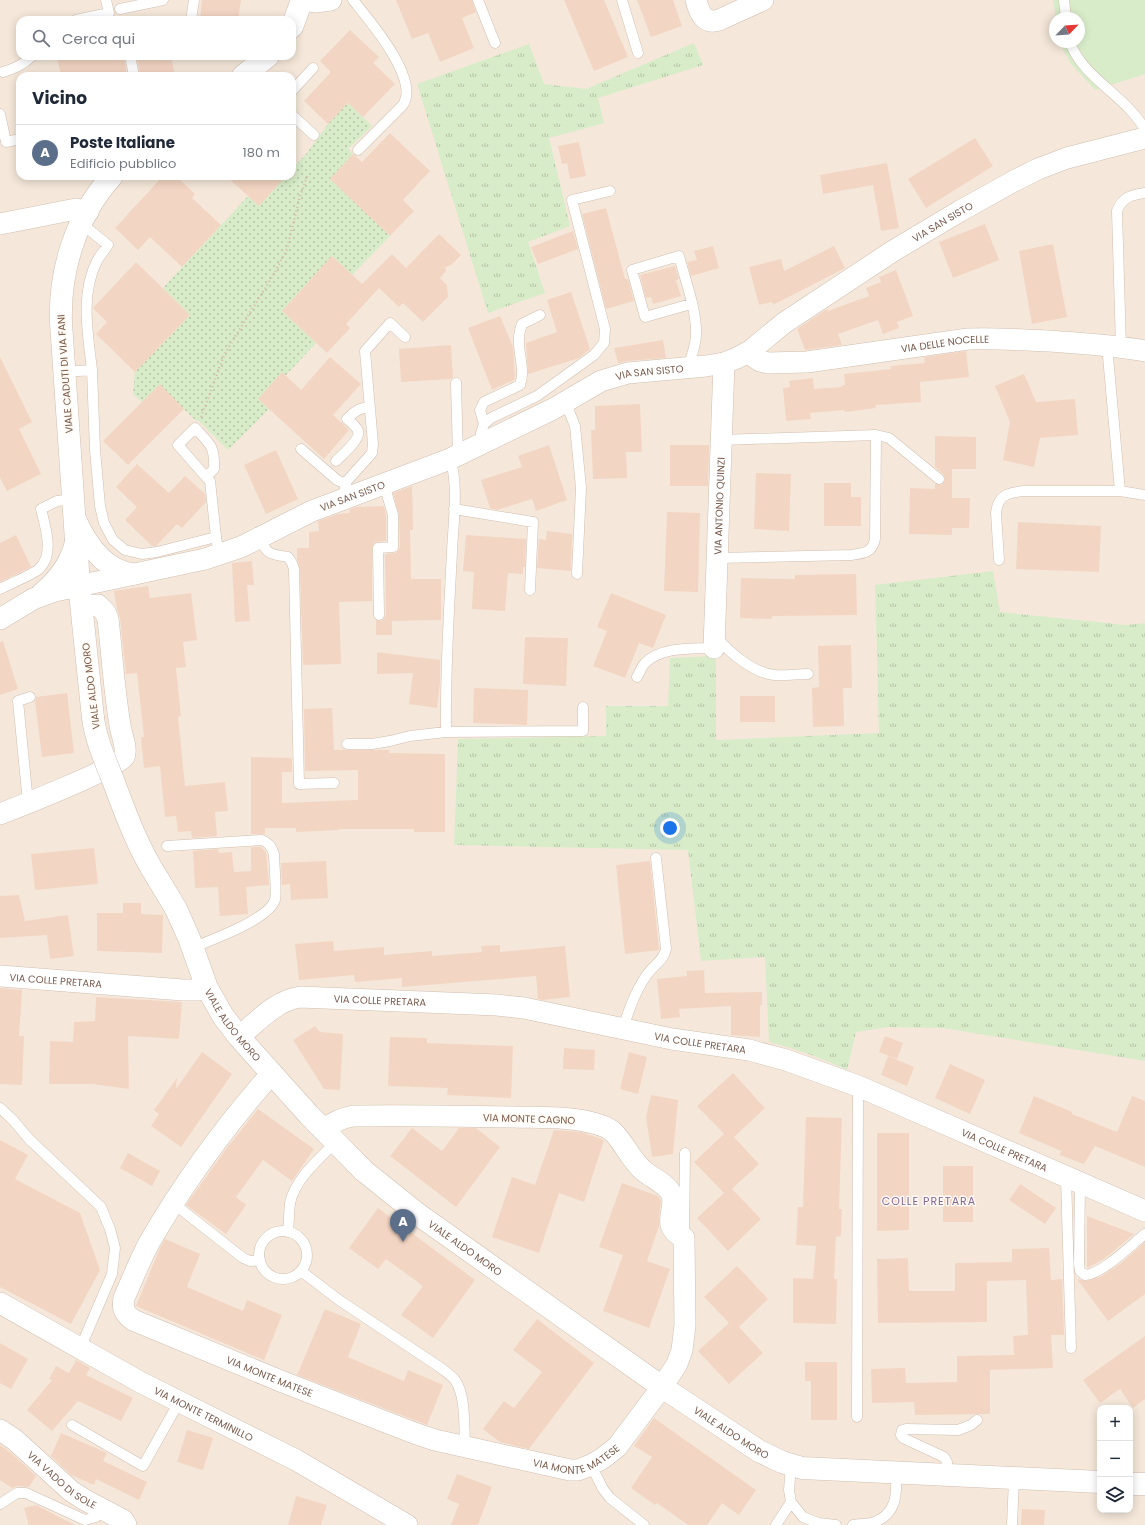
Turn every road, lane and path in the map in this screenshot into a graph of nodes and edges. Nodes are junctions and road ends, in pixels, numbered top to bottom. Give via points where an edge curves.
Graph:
1 (106, 0) edge
2 (163, 0) edge
3 (194, 0) edge
4 (302, 0) edge
5 (331, 0) edge
6 (353, 0) edge
7 (478, 0) edge
8 (622, 0) edge
9 (696, 0) edge
10 (763, 0) edge
11 (1064, 0) edge
12 (120, 8) dead end
13 (1065, 12) edge
14 (95, 16) edge
15 (192, 16) edge
16 (296, 16) edge
17 (495, 43) dead end
18 (1073, 48) edge
19 (638, 53) dead end
20 (29, 60) edge
21 (131, 60) edge
22 (264, 60) edge
23 (313, 68) dead end
24 (3, 72) dead end
25 (133, 72) edge
26 (251, 72) edge
27 (296, 87) edge
28 (0, 114) edge
29 (296, 119) edge
30 (1145, 130) edge
31 (314, 135) dead end
32 (1145, 138) edge
33 (16, 140) edge
34 (358, 150) dead end
35 (308, 174) dead end
36 (109, 180) edge
37 (610, 191) dead end
38 (1145, 193) edge
39 (85, 218) junction
40 (0, 224) edge
41 (691, 304) junction
42 (540, 315) dead end
43 (405, 337) dead end
44 (1114, 346) junction
45 (750, 351) junction
46 (1145, 351) edge
47 (724, 363) junction
48 (688, 368) junction
49 (92, 370) junction
50 (64, 372) junction
51 (456, 383) dead end
52 (565, 401) junction
53 (370, 407) junction
54 (195, 428) junction
55 (484, 433) junction
56 (876, 435) junction
57 (721, 440) junction
58 (301, 449) dead end
59 (454, 457) junction
60 (336, 461) dead end
61 (206, 477) junction
62 (939, 478) dead end
63 (384, 484) junction
64 (347, 491) junction
65 (1120, 491) junction
66 (1145, 495) edge
67 (454, 509) junction
68 (75, 518) junction
69 (259, 538) junction
70 (218, 546) junction
71 (717, 558) junction
72 (999, 560) dead end
73 (135, 574) junction
74 (577, 574) dead end
75 (79, 584) junction
76 (0, 589) edge
77 (530, 590) dead end
78 (39, 597) junction
79 (82, 606) junction
80 (379, 615) dead end
81 (0, 619) edge
82 (715, 641) junction
83 (808, 674) dead end
84 (637, 677) dead end
85 (30, 697) dead end
86 (583, 707) dead end
87 (446, 732) junction
88 (346, 744) dead end
89 (334, 783) dead end
90 (28, 803) junction
91 (0, 814) edge
92 (167, 846) dead end
93 (656, 858) dead end
94 (192, 948) junction
95 (0, 976) edge
96 (207, 988) junction
97 (623, 1028) junction
98 (239, 1037) junction
99 (272, 1073) junction
100 (858, 1086) junction
101 (0, 1108) edge
102 (329, 1136) junction
103 (686, 1153) dead end
104 (1073, 1180) junction
105 (173, 1203) junction
106 (1145, 1211) edge
107 (288, 1232) junction
108 (1145, 1234) edge
109 (684, 1238) junction
110 (260, 1260) junction
111 (302, 1271) junction
112 (0, 1303) edge
113 (1071, 1348) dead end
114 (80, 1349) junction
115 (662, 1387) junction
116 (179, 1402) junction
117 (857, 1417) dead end
118 (977, 1420) dead end
119 (72, 1425) dead end
120 (0, 1430) edge
121 (466, 1447) junction
122 (591, 1465) junction
123 (791, 1466) junction
124 (896, 1473) junction
125 (946, 1476) junction
126 (1014, 1479) junction
127 (1097, 1482) edge
128 (1133, 1484) edge
129 (1145, 1484) edge
130 (791, 1502) junction
131 (0, 1504) edge
132 (97, 1517) edge
133 (865, 1524) edge
134 (126, 1525) edge
135 (407, 1525) edge
136 (644, 1525) edge
137 (776, 1525) edge
138 (836, 1525) edge
139 (853, 1525) edge
140 (1012, 1525) edge

1 - 14 lane via 109,13
2 - 12 lane
3 - 15 lane
4 - 5 street
4 - 16 street
6 - 34 lane via 387,45 407,92 402,106
7 - 17 lane
8 - 19 lane
9 - 10 street via 702,16 713,22
11 - 13 lane
18 - 30 lane via 1091,73 1133,112
20 - 24 lane
21 - 25 lane
22 - 26 street
23 - 27 lane
28 - 33 lane via 6,142
29 - 31 lane
32 - 45 street, VIA SAN SISTO via 1067,158 1014,181 893,252 784,323
35 - 54 path via 287,249 224,355
36 - 39 street, VIALE CADUTI DI VIA FANI
37 - 55 lane via 572,200 605,329 604,343 594,355 537,396 491,418
38 - 44 lane via 1130,196 1120,204 1117,211
39 - 40 street via 82,210 73,210
39 - 49 lane via 108,246 98,260 88,286 86,314
39 - 50 street, VIALE CADUTI DI VIA FANI via 71,248 61,289
41 - 41 lane via 679,256 632,270 645,317
41 - 48 lane via 696,336
42 - 55 lane via 522,324 519,332 518,349 522,378 520,385 484,402 480,410
43 - 53 lane via 390,323 365,351
44 - 45 street, VIA DELLE NOCELLE via 1014,339 968,339 808,362 776,363 760,361
44 - 46 street, VIA DELLE NOCELLE
44 - 65 lane
45 - 47 street, VIA SAN SISTO
47 - 48 street, VIA SAN SISTO
47 - 57 street, VIA ANTONIO QUINZI
48 - 52 street, VIA SAN SISTO via 628,373 601,381
49 - 50 lane
49 - 70 lane via 100,506 104,523 113,540 125,550 142,554
50 - 68 street, VIALE CADUTI DI VIA FANI
51 - 59 lane
52 - 55 street, VIA SAN SISTO via 529,420
52 - 74 lane via 575,426 581,488
53 - 60 lane via 355,410 347,419 358,429 359,434
53 - 64 lane via 372,453 347,481
54 - 61 lane via 213,448 215,456 214,469
54 - 61 lane via 178,445
55 - 59 street, VIA SAN SISTO
56 - 57 lane
56 - 62 lane via 889,438
56 - 71 lane via 875,539 870,550 851,555
57 - 71 street, VIA ANTONIO QUINZI
58 - 64 lane
59 - 63 street, VIA SAN SISTO
59 - 67 lane
61 - 70 lane via 210,481
63 - 64 street, VIA SAN SISTO
63 - 80 lane via 392,515 393,547 378,548
64 - 69 street, VIA SAN SISTO
65 - 66 lane
65 - 72 lane via 1009,493 1002,497 997,505
67 - 77 lane via 533,522
67 - 87 lane via 445,691
68 - 73 street via 96,554 123,572
68 - 75 street, VIALE CADUTI DI VIA FANI
68 - 76 lane via 57,501 41,509 46,531 45,560 39,569
68 - 78 street, VIA SAN SISTO via 73,550 65,568
69 - 70 street, VIA SAN SISTO via 241,547
69 - 89 lane via 264,549 271,555 288,557 294,570 299,784
70 - 73 street, VIA SAN SISTO via 205,559
71 - 82 street, VIA ANTONIO QUINZI
73 - 75 street, VIA SAN SISTO
75 - 78 street, VIA SAN SISTO
75 - 79 street, VIALE ALDO MORO
78 - 81 street, VIA SAN SISTO
79 - 90 street via 98,605 108,619 117,709 125,754 121,761 112,766
79 - 94 street, VIALE ALDO MORO, bridge via 93,718 101,749 132,830 176,909
82 - 83 lane via 748,665 772,674
82 - 84 lane via 671,650 656,656 644,664
85 - 90 lane via 18,701
86 - 87 lane via 583,731
87 - 88 lane via 372,744
90 - 91 street
92 - 94 lane via 262,840 272,847 274,854 276,900 271,907 250,922
93 - 97 lane via 665,955 647,974 635,995
94 - 96 street, VIALE ALDO MORO
95 - 96 street, VIA COLLE PRETARA via 183,990
96 - 98 street, VIALE ALDO MORO
97 - 98 street, VIA COLLE PRETARA via 497,1005 300,997 284,1001
97 - 100 street, VIA COLLE PRETARA via 672,1039 749,1050 786,1060
98 - 99 street, VIALE ALDO MORO
99 - 102 street, VIALE ALDO MORO
99 - 105 street, VIA MONTE MATESE via 243,1106
100 - 104 street, VIA COLLE PRETARA
100 - 117 lane
101 - 114 lane via 101,1207 110,1229 115,1248 112,1274
102 - 107 lane via 290,1202
102 - 109 street, VIA MONTE CAGNO via 333,1122 343,1118 415,1114 568,1119 597,1123 615,1133 644,1171 670,1192 673,1200 671,1225 676,1233
102 - 115 street, VIALE ALDO MORO via 364,1171 408,1207
103 - 109 lane
104 - 106 street, VIA COLLE PRETARA
104 - 108 lane via 1078,1264 1080,1271 1085,1275 1101,1270
104 - 113 lane
105 - 110 lane via 243,1258 250,1261
105 - 121 street, VIA MONTE MATESE via 148,1244 124,1298 123,1307 133,1320 414,1433
107 - 110 lane via 281,1231 269,1236 260,1247
107 - 111 lane via 300,1238 307,1251
109 - 115 street via 684,1342 677,1364
110 - 111 lane via 267,1274 281,1280 289,1279
111 - 121 lane via 339,1300 453,1378 462,1397
112 - 114 street, VIA MONTE TERMINILLO
114 - 116 street, VIA MONTE TERMINILLO
115 - 122 street, VIA MONTE MATESE via 620,1444
115 - 123 street, VIALE ALDO MORO via 746,1443
116 - 119 lane via 143,1466
116 - 135 street, VIA MONTE TERMINILLO via 296,1460
118 - 125 lane via 958,1430 902,1430 900,1435 903,1438 944,1457 947,1462
120 - 132 street, VIA VADO DI SOLE via 15,1440
121 - 122 street, VIA MONTE MATESE via 570,1470
122 - 136 lane via 610,1498
123 - 124 street, VIALE ALDO MORO
123 - 130 lane via 788,1490
124 - 125 street, VIALE ALDO MORO
124 - 133 lane via 897,1491 894,1504 885,1516
125 - 126 street, VIALE ALDO MORO
126 - 127 street, VIALE ALDO MORO
126 - 140 lane
128 - 129 street
130 - 137 lane
130 - 138 lane via 803,1517 818,1523
131 - 132 lane via 17,1494 26,1493 85,1520
132 - 134 street, VIA VADO DI SOLE via 123,1520
133 - 139 lane

